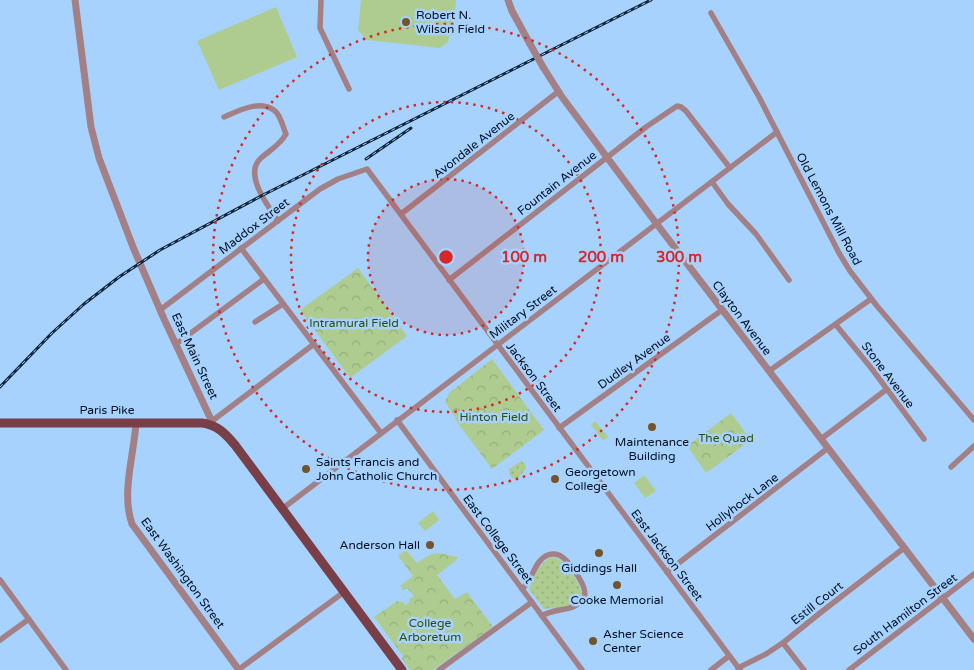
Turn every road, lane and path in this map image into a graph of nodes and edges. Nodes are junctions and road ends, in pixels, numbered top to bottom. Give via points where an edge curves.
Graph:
1 (75, 0) edge
2 (321, 0) edge
3 (508, 2) edge
4 (712, 12) dead end
5 (349, 90) dead end
6 (559, 91) junction
7 (224, 117) dead end
8 (777, 132) junction
9 (608, 157) junction
10 (730, 168) junction
11 (367, 169) joint
12 (712, 182) junction
13 (401, 214) junction
14 (278, 221) junction
15 (656, 223) junction
16 (241, 248) junction
17 (264, 279) junction
18 (449, 280) junction
19 (789, 280) dead end
20 (871, 299) junction
21 (284, 304) junction
22 (160, 310) junction
23 (722, 310) junction
24 (255, 322) dead end
25 (836, 324) junction
26 (176, 344) junction
27 (314, 344) junction
28 (497, 344) junction
29 (769, 371) junction
30 (887, 389) junction
31 (397, 420) junction
32 (974, 420) edge
33 (0, 423) edge
34 (136, 423) junction
35 (213, 423) junction
36 (559, 428) junction
37 (381, 433) junction
38 (821, 439) junction
39 (924, 439) dead end
40 (974, 446) edge
41 (828, 448) junction
42 (950, 467) dead end
43 (282, 508) junction
44 (904, 548) junction
45 (667, 572) junction
46 (974, 574) edge
47 (0, 580) edge
48 (522, 589) junction
49 (344, 592) junction
50 (943, 598) junction
51 (532, 602) junction
52 (542, 616) junction
53 (29, 619) junction
54 (974, 638) edge
55 (0, 640) edge
56 (783, 643) junction
57 (729, 656) junction
58 (739, 669) edge
59 (66, 670) edge
60 (238, 670) edge
61 (402, 670) edge
62 (438, 670) edge
63 (582, 670) edge
64 (710, 670) edge
65 (804, 670) edge
66 (849, 670) edge

1 - 22 street, East Main Street via 93,137
2 - 5 street via 320,28
3 - 6 street, Clayton Avenue, bridge
4 - 8 street, Old Lemons Mill Road
6 - 9 street, Clayton Avenue
6 - 13 street, Avondale Avenue
7 - 14 street via 258,106 278,113 286,134 281,143 256,164 255,175 260,193
8 - 10 street, Military Street
8 - 20 street, Old Lemons Mill Road via 839,254
9 - 10 street, Fountain Avenue via 646,127 680,106
9 - 15 street, Clayton Avenue
9 - 18 street, Fountain Avenue
10 - 12 street, Military Street
11 - 13 street, Jackson Street
11 - 14 street, Maddox Street via 320,189
12 - 15 street, Military Street
12 - 19 street
13 - 18 street, Jackson Street
14 - 16 street, Maddox Street
15 - 23 street, Clayton Avenue
15 - 28 street, Military Street
16 - 17 street
16 - 22 street, Maddox Street
17 - 21 street
17 - 26 street
18 - 28 street, Jackson Street
20 - 25 street
20 - 32 street, Old Lemons Mill Road
21 - 24 street
21 - 27 street
22 - 26 street, East Main Street
23 - 29 street, Clayton Avenue
23 - 36 street, Dudley Avenue
25 - 29 street
25 - 30 street, Stone Avenue
26 - 35 street, East Main Street
27 - 35 street
27 - 37 street
28 - 31 street, Military Street
28 - 36 street, Jackson Street
29 - 38 street, Clayton Avenue
30 - 38 street
30 - 39 street, Stone Avenue
31 - 37 street, Military Street
31 - 48 street, East College Street
33 - 34 main road, Paris Pike
34 - 35 main road, Paris Pike
34 - 60 street, East Washington Street via 127,495 132,524
35 - 43 main road, East Main Street via 223,431
36 - 45 street, East Jackson Street
37 - 43 street, Military Street
38 - 41 street, Clayton Avenue
40 - 42 street
41 - 44 street, Clayton Avenue
41 - 45 street, Hollyhock Lane
43 - 49 main road, East Main Street
44 - 50 street, Clayton Avenue
44 - 56 street, Estill Court
45 - 57 street, East Jackson Street
46 - 50 street, South Hamilton Street
47 - 53 street
48 - 51 street, East College Street
48 - 52 street via 541,560 552,554 564,559 582,582 585,595 575,606
49 - 60 street
49 - 61 main road, East Main Street
50 - 54 street, Clayton Avenue
50 - 66 street, South Hamilton Street
51 - 52 street, East College Street
51 - 62 street
52 - 63 street, East College Street
53 - 55 street
53 - 59 street
56 - 58 street, Estill Court
56 - 65 street
57 - 58 street, East Jackson Street
57 - 64 street

